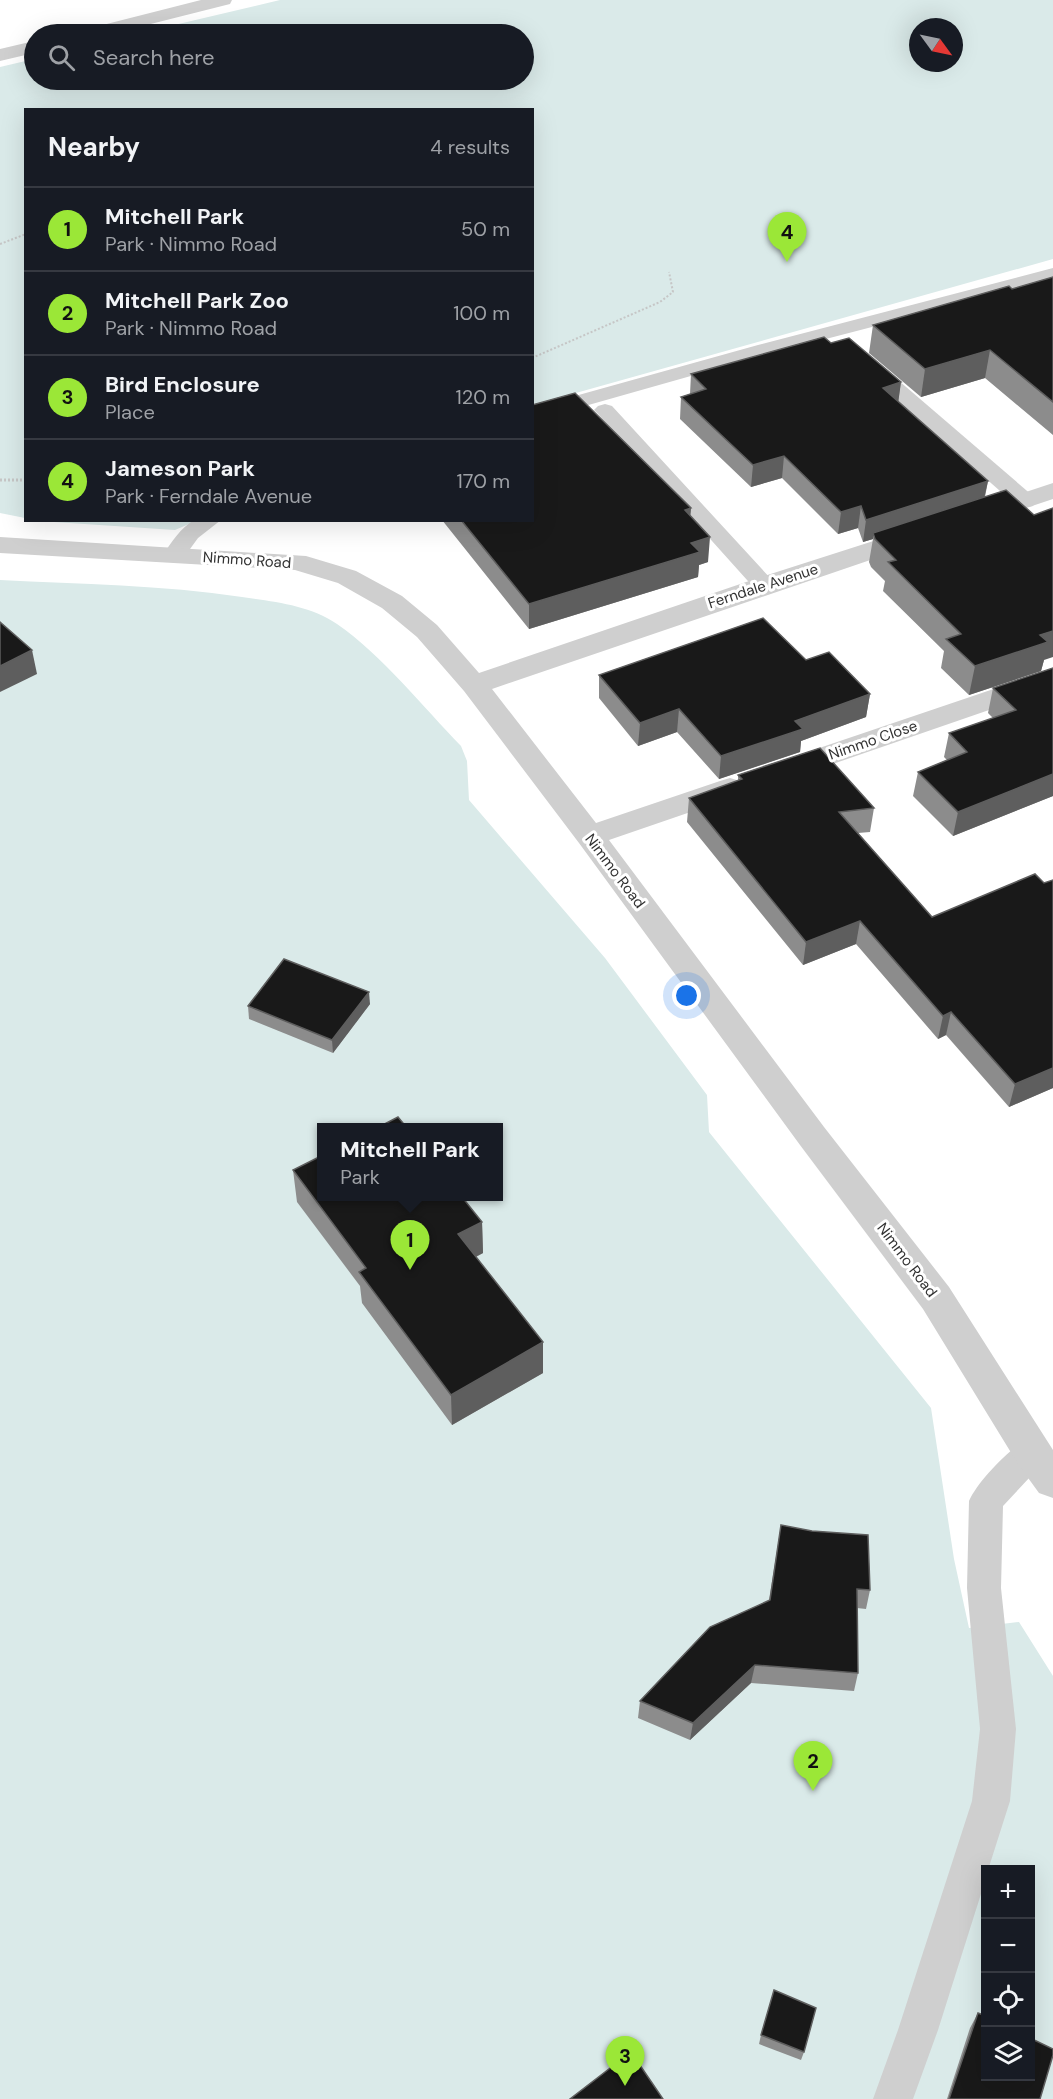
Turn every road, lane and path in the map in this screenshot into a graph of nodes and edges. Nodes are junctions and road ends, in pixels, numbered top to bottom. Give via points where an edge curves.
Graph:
1 (223, 0) edge
2 (129, 24) edge
3 (24, 49) edge
4 (0, 55) edge
5 (24, 235) edge
6 (0, 244) edge
7 (669, 273) dead end
8 (1053, 274) edge
9 (842, 342) edge
10 (534, 357) edge
11 (605, 410) dead end
12 (534, 414) edge
13 (0, 480) edge
14 (24, 480) edge
15 (1053, 491) edge
16 (1025, 501) junction
17 (207, 522) edge
18 (0, 545) edge
19 (174, 555) junction
20 (764, 585) junction
21 (1053, 678) edge
22 (474, 685) junction
23 (590, 836) junction
24 (1043, 1467) edge
25 (893, 2099) edge

1 - 2 street
3 - 4 street
5 - 6 path
7 - 10 path via 673,292 660,302
8 - 12 lane
9 - 16 lane
11 - 20 lane
13 - 14 path
15 - 16 street, Ferndale Avenue
16 - 20 street, Ferndale Avenue
17 - 19 lane via 190,533
18 - 19 street, Nimmo Road
19 - 22 street, Nimmo Road via 297,562 347,577 392,602 418,623
20 - 22 street, Ferndale Avenue
21 - 23 street, Nimmo Close
22 - 23 street, Nimmo Road
23 - 24 street, Nimmo Road via 936,1298
24 - 25 lane via 986,1501 984,1588 998,1729 991,1801

